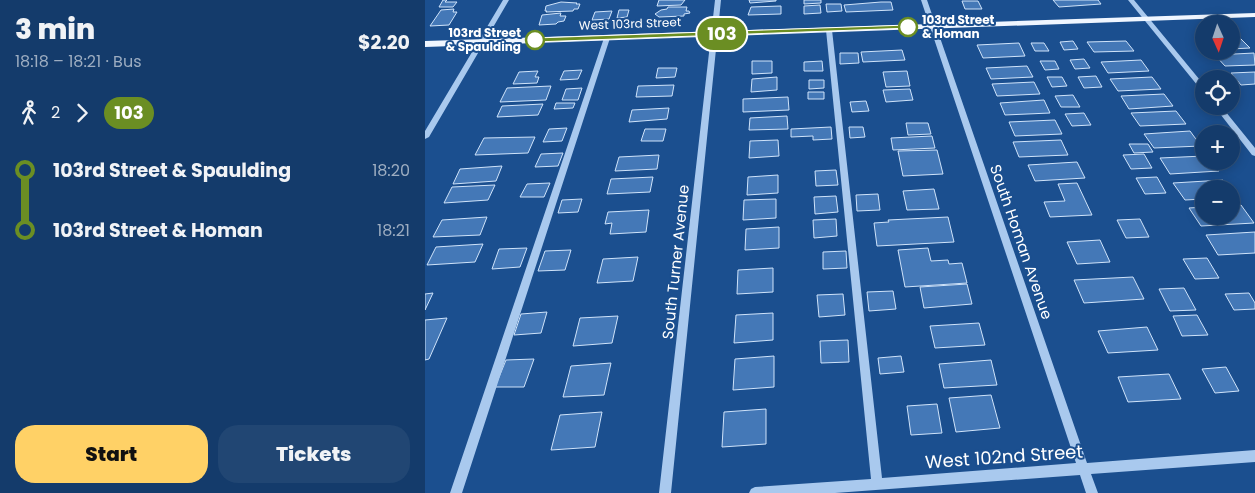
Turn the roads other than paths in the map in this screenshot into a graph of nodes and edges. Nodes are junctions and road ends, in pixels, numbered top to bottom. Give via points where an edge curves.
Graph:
1 (506, 0) edge
2 (719, 0) edge
3 (924, 0) edge
4 (1131, 0) edge
5 (1255, 15) edge
6 (1146, 18) junction
7 (933, 26) junction
8 (829, 30) junction
9 (715, 34) junction
10 (607, 38) junction
11 (481, 42) junction
12 (425, 44) edge
13 (1195, 79) edge
14 (1224, 115) edge
15 (425, 137) edge
16 (1255, 153) edge
17 (1255, 456) edge
18 (1083, 468) junction
19 (877, 484) junction
20 (456, 493) edge
21 (665, 493) edge
22 (755, 493) edge
23 (1092, 493) edge

1 - 11 street
2 - 9 street
3 - 7 street, South Homan Avenue
4 - 6 street
5 - 6 main road, West 103rd Street
6 - 7 main road, West 103rd Street
6 - 13 street
7 - 8 main road, West 103rd Street
7 - 18 street, South Homan Avenue
8 - 9 main road, West 103rd Street
8 - 19 street
9 - 10 main road, West 103rd Street
9 - 21 street, South Turner Avenue
10 - 11 main road, West 103rd Street
10 - 20 street
11 - 12 main road, West 103rd Street
11 - 15 street
14 - 16 street
17 - 18 street, West 102nd Street
18 - 19 street, West 102nd Street
18 - 23 street, South Homan Avenue
19 - 22 street, West 102nd Street

